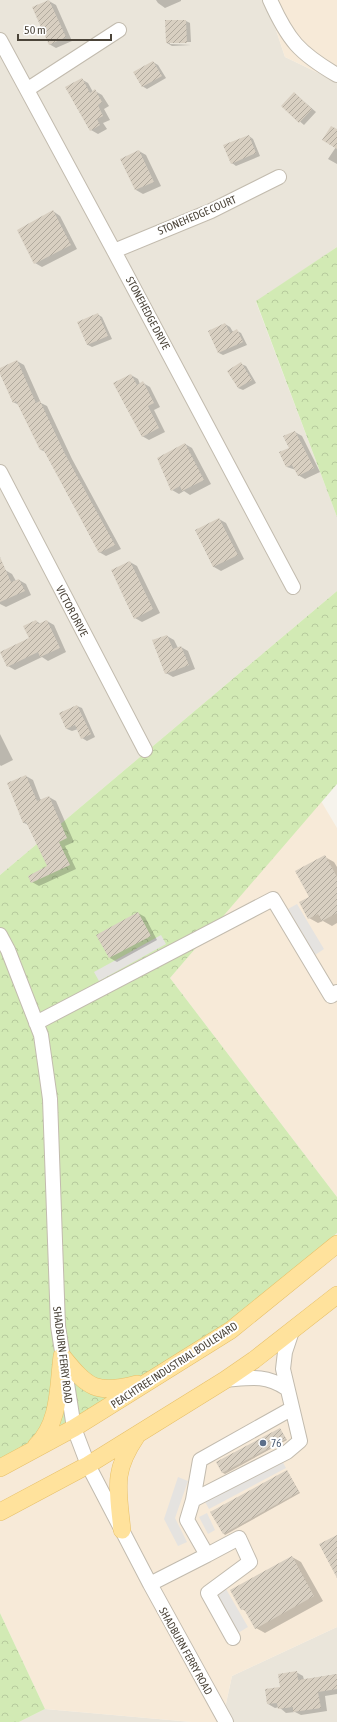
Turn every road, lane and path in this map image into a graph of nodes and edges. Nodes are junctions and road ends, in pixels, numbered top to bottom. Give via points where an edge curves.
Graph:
1 (270, 0) edge
2 (119, 30) dead end
3 (0, 40) edge
4 (337, 75) edge
5 (28, 89) junction
6 (279, 177) dead end
7 (114, 250) junction
8 (0, 472) edge
9 (293, 588) dead end
10 (145, 750) dead end
11 (0, 935) edge
12 (337, 992) edge
13 (36, 1023) junction
14 (337, 1244) edge
15 (337, 1295) edge
16 (292, 1331) junction
17 (62, 1356) junction
18 (155, 1379) junction
19 (225, 1380) junction
20 (286, 1388) junction
21 (292, 1409) junction
22 (74, 1428) junction
23 (138, 1434) junction
24 (30, 1452) junction
25 (88, 1464) junction
26 (0, 1468) edge
27 (193, 1500) junction
28 (0, 1512) edge
29 (122, 1530) junction
30 (207, 1555) junction
31 (150, 1584) junction
32 (233, 1638) dead end
33 (226, 1722) edge

1 - 4 street via 281,24 298,48
2 - 5 street
3 - 5 street, STONEHEDGE DRIVE
5 - 7 street, STONEHEDGE DRIVE
6 - 7 street, STONEHEDGE COURT via 211,211
7 - 9 street, STONEHEDGE DRIVE
8 - 10 street, VICTOR DRIVE
11 - 13 street, SHADBURN FERRY ROAD
12 - 13 street via 331,996 273,899
13 - 17 street, SHADBURN FERRY ROAD via 50,1099 54,1257
14 - 18 main road, PEACHTREE INDUSTRIAL BOULEVARD via 230,1330
15 - 16 main road
16 - 19 main road
16 - 20 street via 283,1369
17 - 18 main road via 91,1386 106,1390
17 - 22 street, SHADBURN FERRY ROAD
17 - 24 main road via 56,1409 48,1431
18 - 22 main road, PEACHTREE INDUSTRIAL BOULEVARD
19 - 20 street via 259,1377 274,1380
19 - 23 main road
20 - 21 street
21 - 27 street via 200,1460
21 - 27 street via 300,1441 287,1452
22 - 24 main road, PEACHTREE INDUSTRIAL BOULEVARD
22 - 25 street, SHADBURN FERRY ROAD
23 - 25 main road
23 - 29 main road via 125,1453 118,1473
24 - 26 main road, PEACHTREE INDUSTRIAL BOULEVARD
25 - 28 main road
25 - 29 street, SHADBURN FERRY ROAD
27 - 30 street via 187,1520
29 - 31 street, SHADBURN FERRY ROAD
30 - 31 street
30 - 32 street via 240,1538 250,1562 208,1593
31 - 33 street, SHADBURN FERRY ROAD

